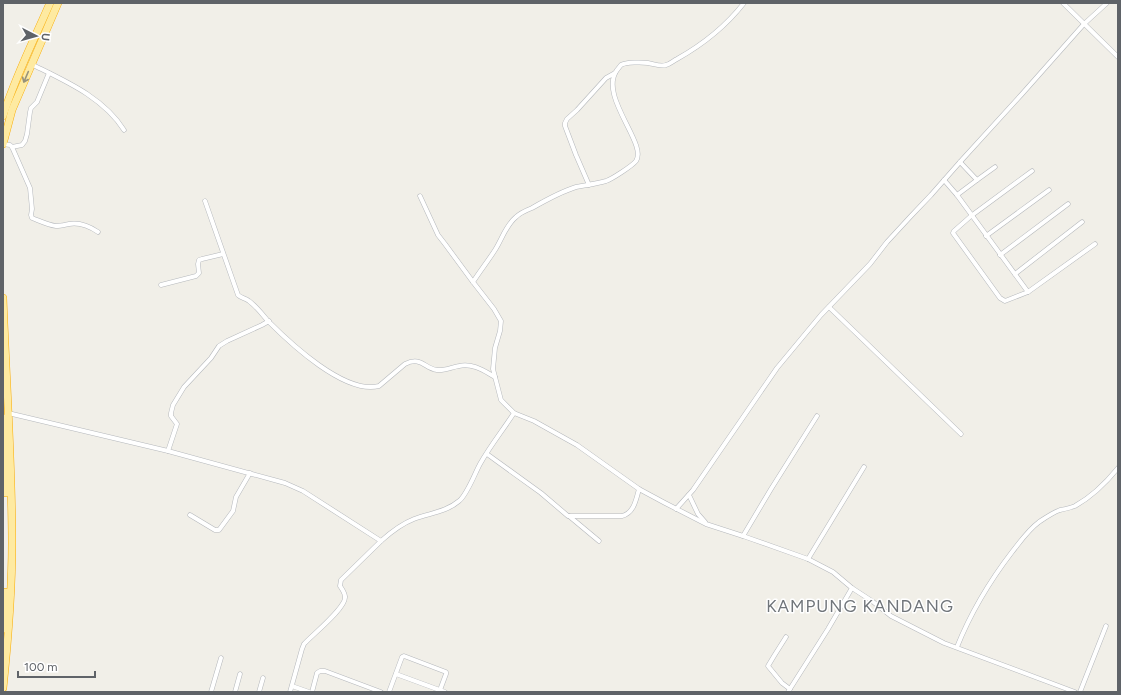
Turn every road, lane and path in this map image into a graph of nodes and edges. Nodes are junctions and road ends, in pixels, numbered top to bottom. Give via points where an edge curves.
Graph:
1 (50, 3) edge
2 (58, 3) edge
3 (744, 3) edge
4 (1063, 3) edge
5 (1107, 3) edge
6 (1084, 24) junction
7 (36, 44) junction
8 (1118, 57) edge
9 (31, 64) junction
10 (49, 73) junction
11 (615, 73) junction
12 (5, 102) edge
13 (3, 116) edge
14 (124, 130) dead end
15 (3, 144) edge
16 (12, 147) junction
17 (960, 162) junction
18 (995, 167) dead end
19 (1032, 171) dead end
20 (944, 180) junction
21 (977, 180) junction
22 (589, 185) junction
23 (1049, 190) dead end
24 (957, 195) junction
25 (420, 196) dead end
26 (205, 201) dead end
27 (1068, 204) dead end
28 (971, 216) junction
29 (1082, 222) dead end
30 (98, 232) dead end
31 (986, 236) junction
32 (1095, 244) dead end
33 (223, 254) junction
34 (1000, 255) junction
35 (1015, 274) junction
36 (473, 282) junction
37 (161, 284) dead end
38 (1028, 292) junction
39 (3, 298) edge
40 (829, 307) junction
41 (3, 309) edge
42 (265, 323) junction
43 (495, 377) junction
44 (3, 404) edge
45 (8, 413) junction
46 (514, 413) junction
47 (817, 416) dead end
48 (961, 434) dead end
49 (168, 451) junction
50 (487, 454) junction
51 (8, 461) junction
52 (864, 467) dead end
53 (1118, 468) edge
54 (250, 473) junction
55 (639, 489) junction
56 (689, 495) junction
57 (676, 509) junction
58 (190, 515) dead end
59 (568, 516) junction
60 (706, 524) junction
61 (743, 536) junction
62 (382, 541) junction
63 (599, 541) dead end
64 (808, 559) junction
65 (852, 588) junction
66 (3, 626) edge
67 (1106, 626) dead end
68 (3, 630) edge
69 (786, 637) dead end
70 (957, 648) junction
71 (221, 658) dead end
72 (240, 674) dead end
73 (396, 674) junction
74 (263, 678) dead end
75 (292, 686) junction
76 (3, 688) edge
77 (789, 690) edge
78 (443, 691) edge
79 (211, 692) edge
80 (235, 692) edge
81 (259, 692) edge
82 (290, 692) edge
83 (310, 692) edge
84 (381, 692) edge
85 (389, 692) edge
86 (1075, 692) edge
87 (1080, 692) edge

1 - 7 highway
2 - 7 highway
3 - 11 street via 706,41 687,54 666,65 646,62 626,64 620,66
4 - 6 street
5 - 6 street
6 - 8 street
6 - 17 street
7 - 9 highway
7 - 12 highway
9 - 10 street
9 -> 15 highway via 12,110
10 - 14 street via 104,106
10 - 16 street via 37,102 31,108 25,141 22,145
11 - 22 street via 606,78 564,123
11 - 22 street via 615,98 638,153 636,160 625,169 606,181
12 - 13 highway
15 - 16 street
16 - 30 street via 30,188 32,218 57,226 82,224
17 - 20 street
17 - 21 street
18 - 21 street
19 - 28 street
20 - 24 street
20 - 40 street
21 - 24 street
22 - 36 street via 565,191 516,216
23 - 31 street
24 - 28 street
25 - 36 street via 438,234
26 - 33 street
27 - 34 street
28 - 31 street
28 - 38 street via 953,234 1000,298 1005,301
29 - 35 street
31 - 34 street
32 - 38 street
33 - 37 street via 199,260 199,273 196,276
33 - 42 street via 238,295 249,301
34 - 35 street
35 - 38 street
36 - 43 street via 500,321 493,369
39 - 41 highway
40 - 48 street
40 - 56 street via 777,368
41 - 45 highway
42 - 43 street via 317,364 354,384 374,388 379,386 410,361 419,361 438,370 470,365
42 - 49 street via 223,343 184,387 171,410 171,416 177,424
43 - 46 street via 501,400
44 - 51 highway
45 - 49 street
45 - 51 highway
46 - 50 street
46 - 55 street via 577,445
47 - 61 street
49 - 54 street
50 - 59 street
50 - 62 street via 461,500 440,512 401,525
51 - 66 highway via 8,543
51 - 76 highway via 12,543 9,627
52 - 64 street
53 - 70 street via 1106,484 1093,494 1073,507 1051,514 1037,523 1021,540 976,604
54 - 58 street via 236,497 233,511 219,530
54 - 62 street via 303,491
55 - 57 street
55 - 59 street via 632,509 626,515
56 - 57 street
56 - 60 street
57 - 60 street
59 - 63 street
60 - 61 street
61 - 64 street
62 - 75 street via 342,580 340,586 345,601 304,644
64 - 65 street via 833,572
65 - 70 street via 891,616
65 - 77 street
66 - 68 highway
67 - 87 street
69 - 77 street via 768,666
70 - 86 street
71 - 79 street
72 - 80 street
73 - 78 street
73 - 78 street via 404,656 446,672
73 - 85 street
74 - 81 street
75 - 82 street
75 - 83 street
83 - 84 street via 320,671

